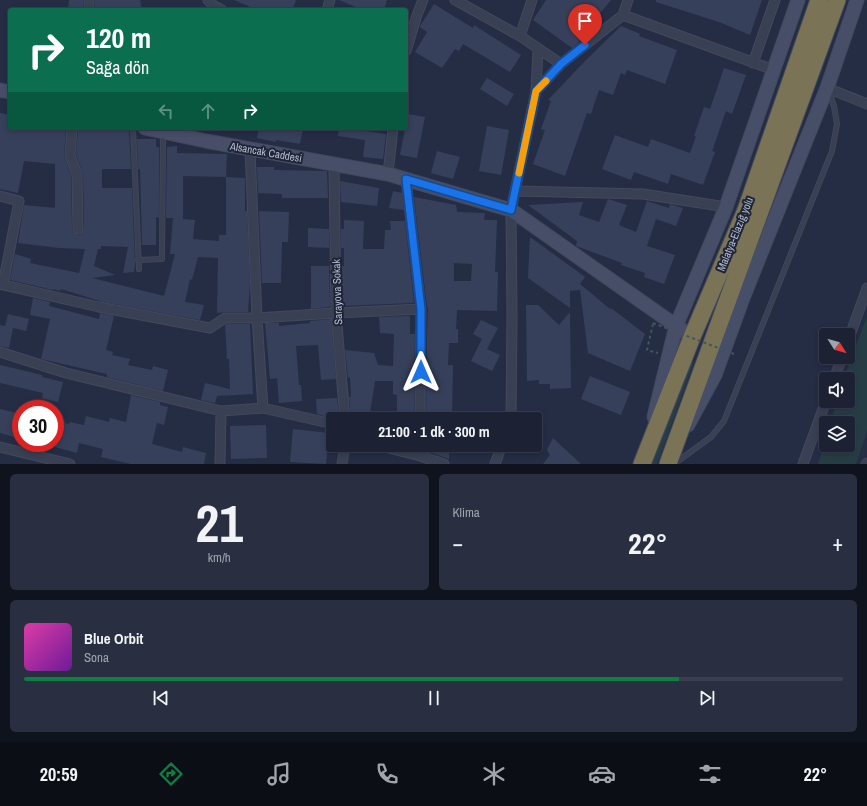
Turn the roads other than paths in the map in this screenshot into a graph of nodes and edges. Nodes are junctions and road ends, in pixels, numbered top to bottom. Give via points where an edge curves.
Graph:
1 (199, 0) edge
2 (423, 0) edge
3 (455, 0) edge
4 (532, 0) edge
5 (628, 0) edge
6 (774, 0) edge
7 (798, 0) edge
8 (819, 0) edge
9 (837, 0) edge
10 (857, 0) edge
11 (208, 1) edge
12 (218, 8) edge
13 (622, 15) junction
14 (520, 36) junction
15 (408, 44) edge
16 (538, 49) junction
17 (754, 63) junction
18 (561, 64) junction
19 (774, 70) junction
20 (827, 88) junction
21 (536, 91) junction
22 (867, 104) edge
23 (72, 130) edge
24 (133, 130) edge
25 (154, 130) edge
26 (393, 130) edge
27 (163, 132) junction
28 (250, 149) junction
29 (334, 164) junction
30 (388, 174) junction
31 (406, 179) junction
32 (515, 191) junction
33 (0, 196) edge
34 (726, 207) junction
35 (511, 210) junction
36 (78, 229) dead end
37 (138, 260) junction
38 (139, 269) dead end
39 (2, 284) edge
40 (867, 288) edge
41 (421, 309) junction
42 (336, 313) junction
43 (258, 318) junction
44 (676, 326) junction
45 (853, 328) edge
46 (692, 337) junction
47 (0, 352) edge
48 (263, 408) junction
49 (823, 408) edge
50 (221, 411) junction
51 (344, 412) edge
52 (420, 412) edge
53 (511, 412) edge
54 (326, 422) edge
55 (0, 447) edge
56 (344, 452) edge
57 (404, 452) edge
58 (420, 452) edge
59 (499, 452) edge
60 (420, 456) junction
61 (672, 460) edge
62 (70, 464) edge
63 (220, 464) edge
64 (342, 464) edge
65 (444, 464) edge
66 (494, 464) edge
67 (642, 464) edge
68 (803, 464) edge

1 - 11 street
2 - 15 street
3 - 14 street
4 - 14 street
5 - 13 street
6 - 17 street
7 - 19 street
8 - 46 highway, Malatya-Elazığ yolu via 746,210
9 - 61 highway, Malatya-Elazığ yolu
10 - 20 street
11 - 12 street
13 - 17 street
13 - 18 street
14 - 16 street
16 - 18 street
16 - 21 street
17 - 19 street
18 - 21 street
19 - 34 street
20 - 22 street
20 - 61 street via 715,375
20 - 61 lane via 837,124 832,151 724,421 711,437
21 - 32 street
23 - 36 street via 70,155 77,175
24 - 37 lane
25 - 27 street, Alsancak Caddesi
26 - 30 street
27 - 28 street, Alsancak Caddesi
27 - 37 lane via 162,259
28 - 29 street, Alsancak Caddesi
28 - 43 street
29 - 30 street, Alsancak Caddesi
29 - 42 street, Sarayova Sokak
30 - 31 street, Alsancak Caddesi
31 - 35 street, Alsancak Caddesi
31 - 41 street
32 - 34 street via 643,194
32 - 35 street
33 - 39 street via 19,201
34 - 44 street
35 - 44 street, Alsancak Caddesi
35 - 53 street
37 - 38 lane
39 - 43 street via 99,307 210,328 225,318
40 - 45 street
41 - 42 street
41 - 52 street
42 - 43 street
42 - 51 street, Sarayova Sokak
43 - 48 street
44 - 46 street, Alsancak Caddesi
44 - 67 street
46 - 67 highway, Malatya-Elazığ yolu
47 - 50 street via 66,373
48 - 50 street
48 - 54 street
49 - 68 street
50 - 63 street
55 - 62 street
56 - 64 street
57 - 60 street
58 - 60 street
59 - 66 street
60 - 65 street

